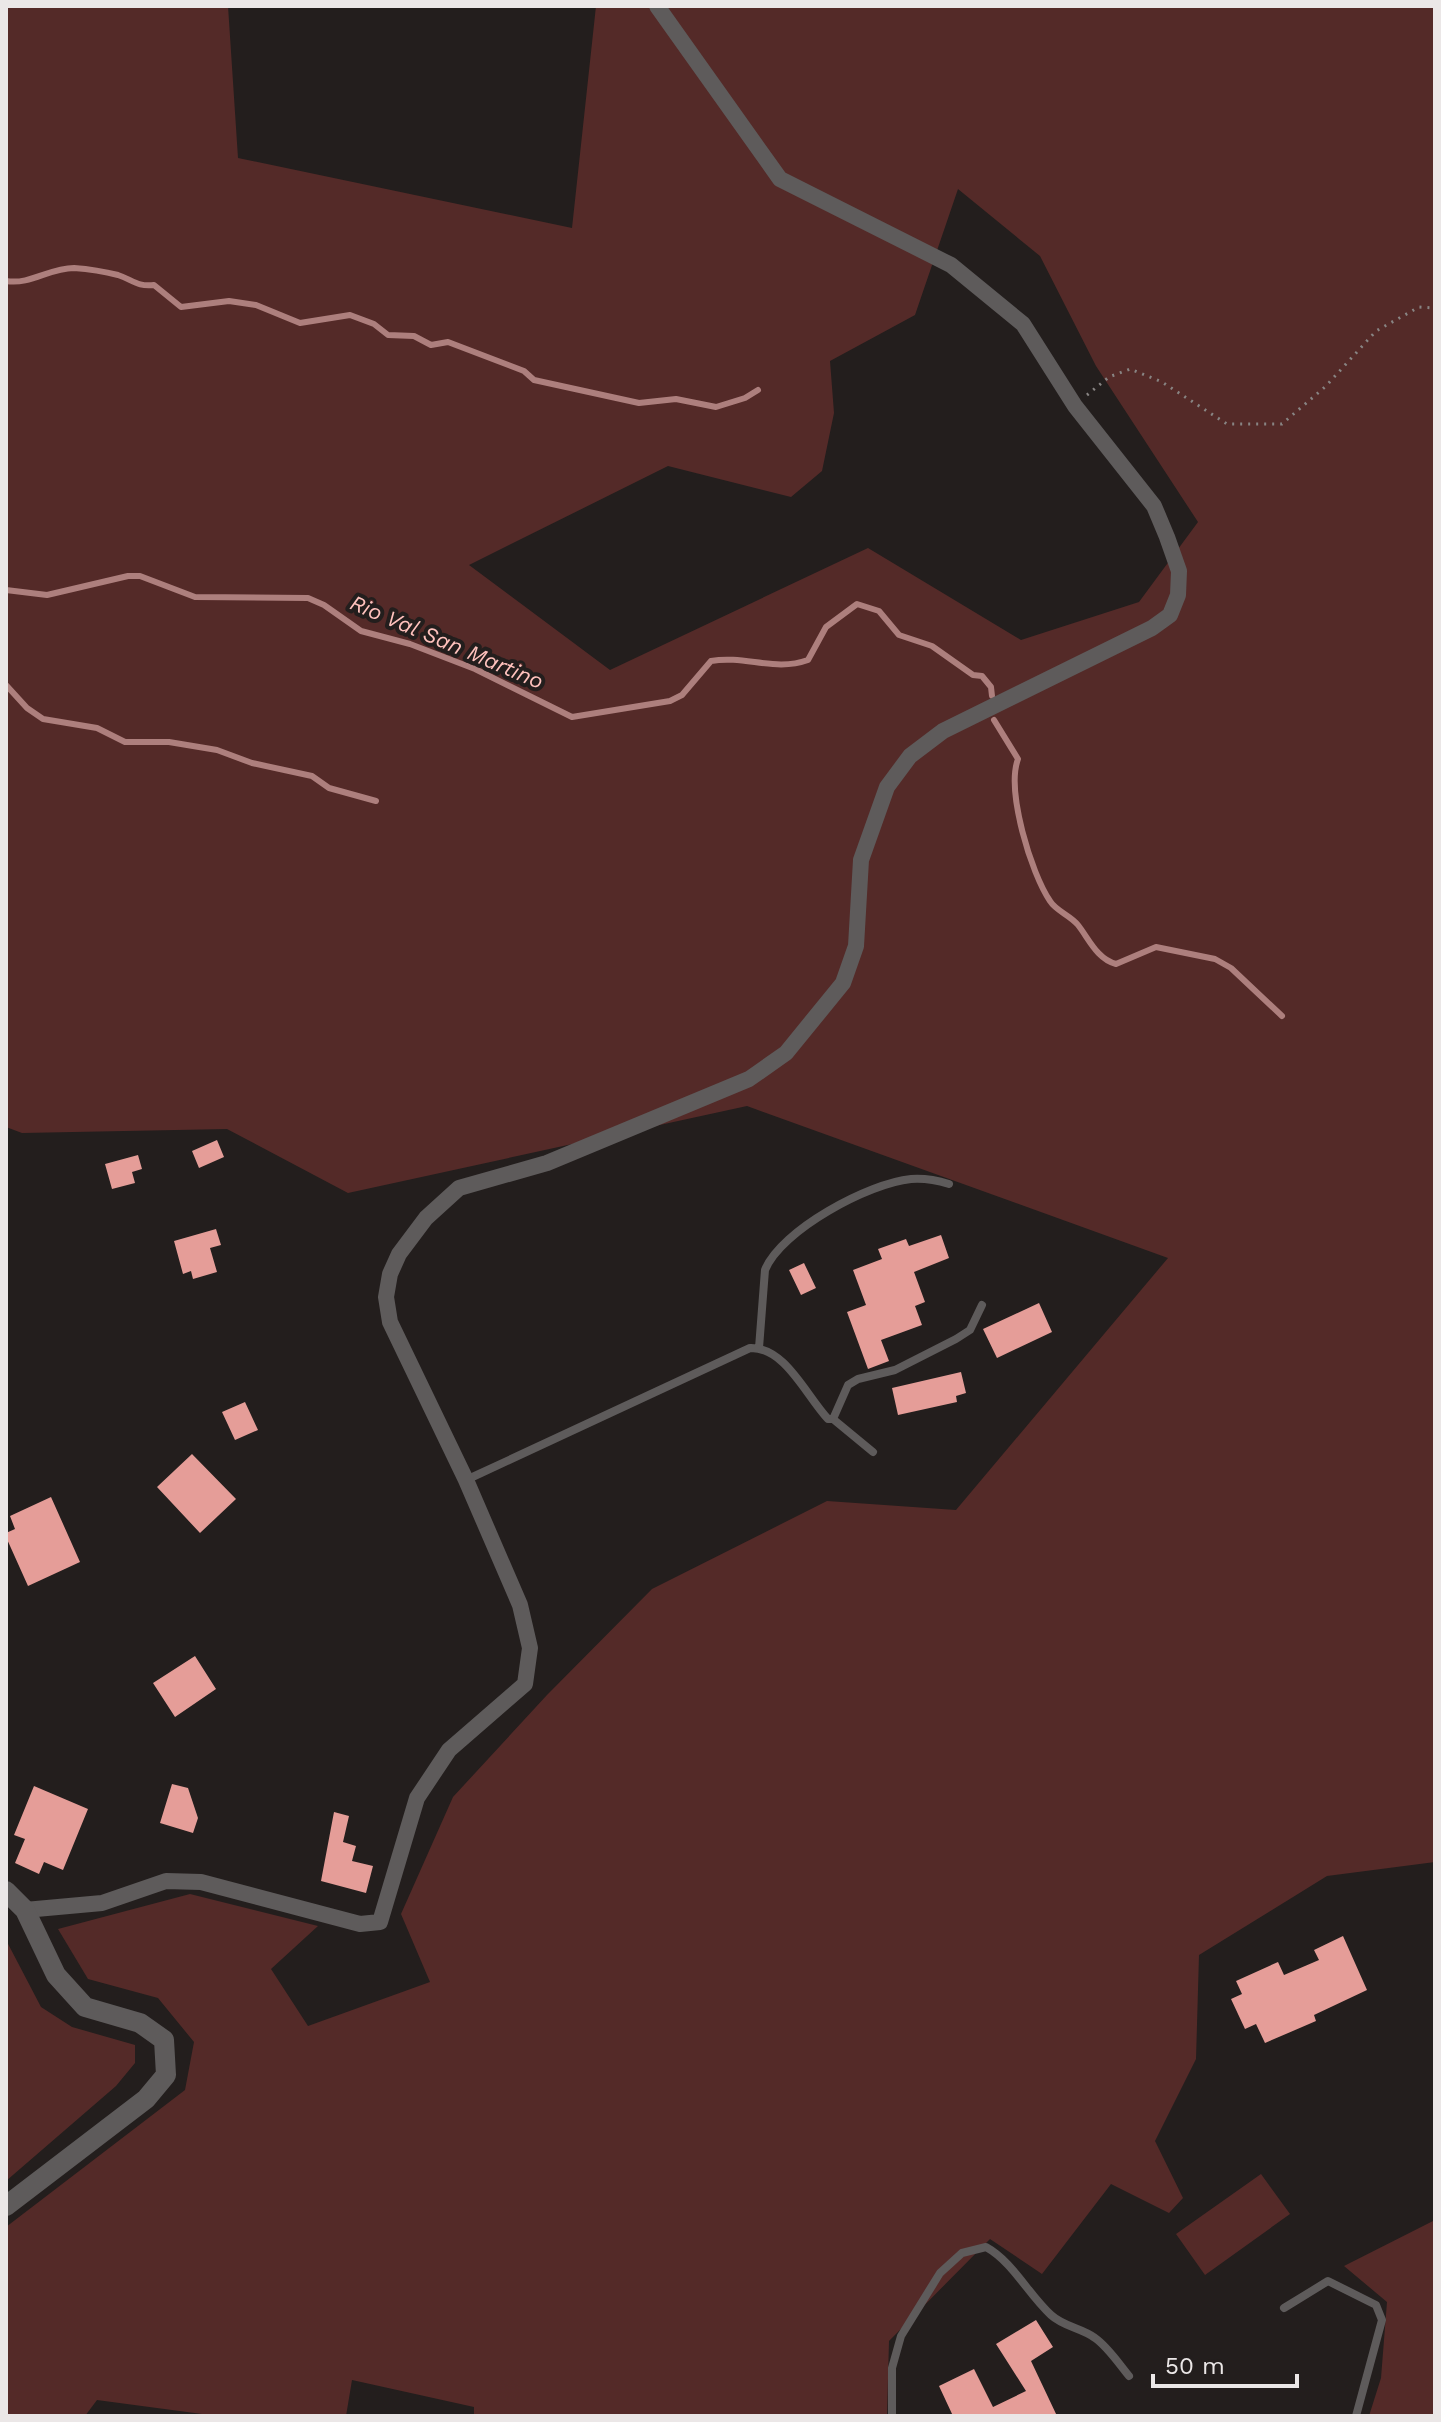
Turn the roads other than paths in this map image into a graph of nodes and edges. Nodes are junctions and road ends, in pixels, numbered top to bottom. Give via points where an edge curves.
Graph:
1 (657, 6) edge
2 (949, 1184) dead end
3 (982, 1305) dead end
4 (759, 1348) junction
5 (833, 1419) junction
6 (873, 1452) dead end
7 (466, 1480) junction
8 (6, 1891) edge
9 (25, 1910) junction
10 (6, 2206) edge
11 (1284, 2308) dead end
12 (1129, 2376) dead end
13 (892, 2416) edge
14 (1356, 2416) edge

1 - 7 street via 780,179 951,265 1023,324 1075,406 1154,506 1179,571 1178,595 1170,615 943,731 910,756 887,787 861,860 851,966 843,983 774,1065 547,1163 459,1188 410,1236 390,1274 390,1322
2 - 4 lane via 926,1179 898,1182 797,1232 769,1259 765,1270
3 - 5 lane via 970,1330 956,1339 895,1370 848,1385
4 - 5 lane via 787,1364 814,1403
4 - 7 lane
5 - 6 lane
7 - 9 street via 526,1624 529,1668 525,1684 449,1750 417,1798 380,1922 360,1924 201,1882 166,1881 102,1903
8 - 9 street
9 - 10 street via 56,1975 85,2007 140,2023 164,2040 166,2075 146,2099
11 - 14 lane via 1328,2281 1376,2305 1382,2320
12 - 13 lane via 1094,2337 1054,2318 1001,2255 986,2247 962,2253 940,2273 901,2336 892,2368

